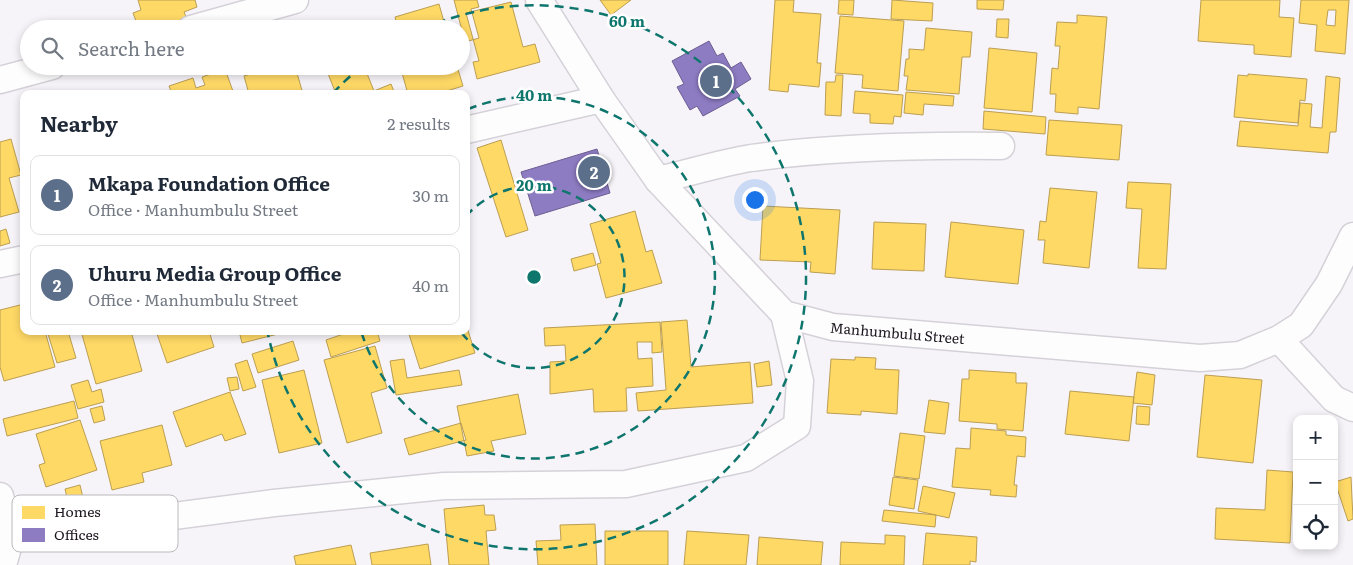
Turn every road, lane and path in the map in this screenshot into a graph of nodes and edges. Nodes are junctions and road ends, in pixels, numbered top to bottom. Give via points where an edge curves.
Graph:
1 (295, 0) edge
2 (540, 0) edge
3 (223, 20) edge
4 (20, 75) edge
5 (0, 80) edge
6 (601, 99) junction
7 (470, 129) edge
8 (1001, 146) dead end
9 (658, 180) junction
10 (1353, 236) edge
11 (20, 260) edge
12 (0, 264) edge
13 (784, 314) junction
14 (1279, 339) junction
15 (1353, 408) edge
16 (0, 496) edge
17 (178, 515) edge
18 (11, 537) joint
19 (3, 565) edge

1 - 3 street
2 - 6 street
4 - 5 street
6 - 7 street
6 - 9 street
8 - 9 street via 822,151 749,159
9 - 13 street
10 - 14 street, Manhumbulu Street via 1329,284 1301,325
11 - 12 street
13 - 14 street, Manhumbulu Street via 833,327 1200,358 1240,355
13 - 17 street via 800,381 798,426 746,458 626,484 444,486
14 - 15 street via 1334,399
16 - 18 street
18 - 19 street

